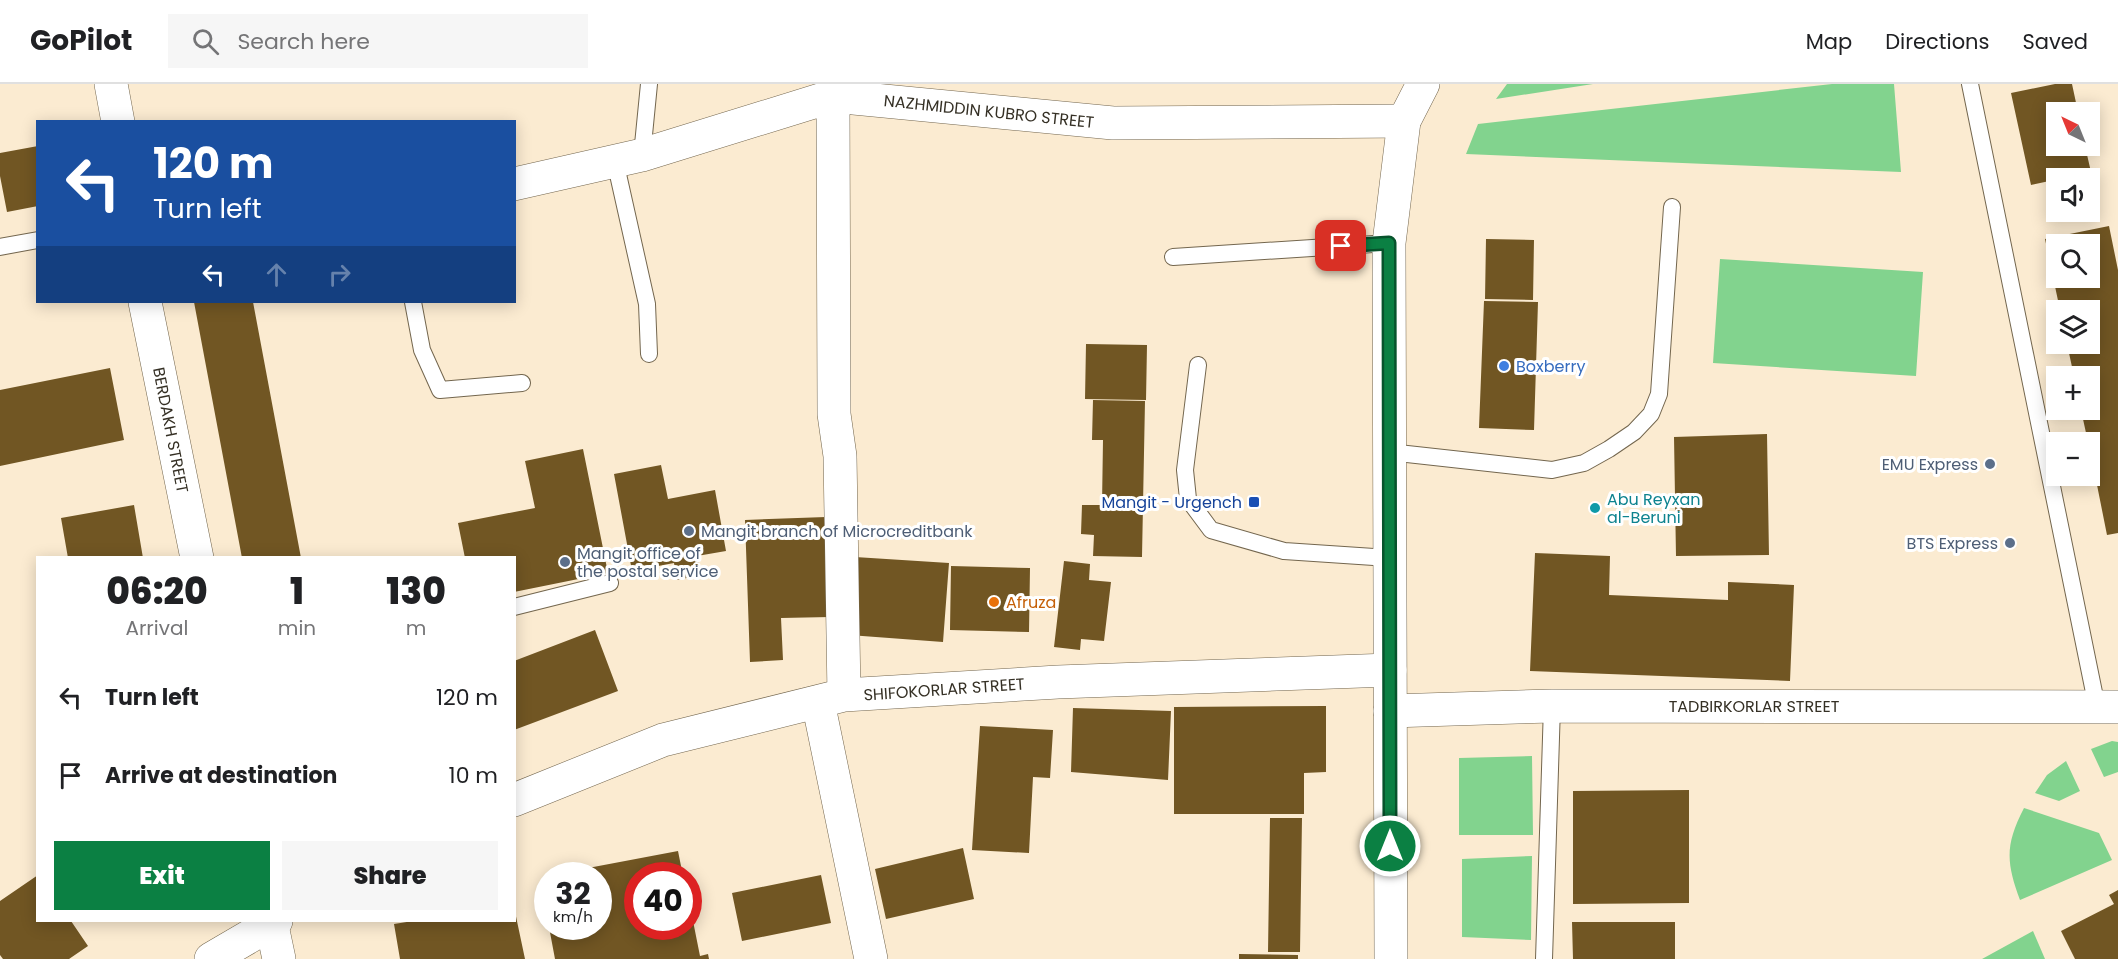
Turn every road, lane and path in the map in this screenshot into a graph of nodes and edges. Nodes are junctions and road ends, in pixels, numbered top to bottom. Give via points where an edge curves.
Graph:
1 (111, 84) edge
2 (649, 84) edge
3 (1423, 84) edge
4 (1970, 84) edge
5 (833, 96) junction
6 (118, 120) edge
7 (1404, 121) junction
8 (628, 158) junction
9 (516, 184) edge
10 (1672, 207) dead end
11 (36, 240) edge
12 (1389, 243) junction
13 (0, 247) edge
14 (1173, 256) dead end
15 (146, 303) edge
16 (413, 303) edge
17 (649, 354) dead end
18 (1198, 364) dead end
19 (522, 383) dead end
20 (1389, 452) junction
21 (197, 556) edge
22 (1389, 558) junction
23 (610, 583) dead end
24 (516, 607) edge
25 (1390, 670) junction
26 (831, 698) junction
27 (1552, 706) junction
28 (2108, 707) edge
29 (1390, 711) junction
30 (516, 799) edge
31 (272, 922) edge
32 (211, 959) edge
33 (279, 959) edge
34 (871, 959) edge
35 (1391, 959) edge
36 (1544, 959) edge

1 - 6 street
2 - 8 lane
3 - 7 street
4 - 28 lane
5 - 7 street, NAZHMIDDIN KUBRO STREET via 1113,123
5 - 8 street, NAZHMIDDIN KUBRO STREET
5 - 26 street via 834,414 840,456
7 - 12 street
8 - 9 street, NAZHMIDDIN KUBRO STREET
8 - 17 lane
10 - 20 lane via 1659,394 1651,414 1634,432 1584,463 1552,471
11 - 13 lane
12 - 14 lane
12 - 20 street
15 - 21 street, BERDAKH STREET
16 - 19 lane via 422,350 440,390
18 - 22 lane via 1185,470 1188,499 1211,530 1284,551
20 - 22 street
22 - 25 street
23 - 24 lane
25 - 26 street, SHIFOKORLAR STREET via 1058,682
25 - 29 street
26 - 30 street, SHIFOKORLAR STREET via 663,740
26 - 34 street
27 - 28 street, TADBIRKORLAR STREET
27 - 29 street, TADBIRKORLAR STREET
27 - 36 lane
29 - 35 street
31 - 32 street
31 - 33 street

